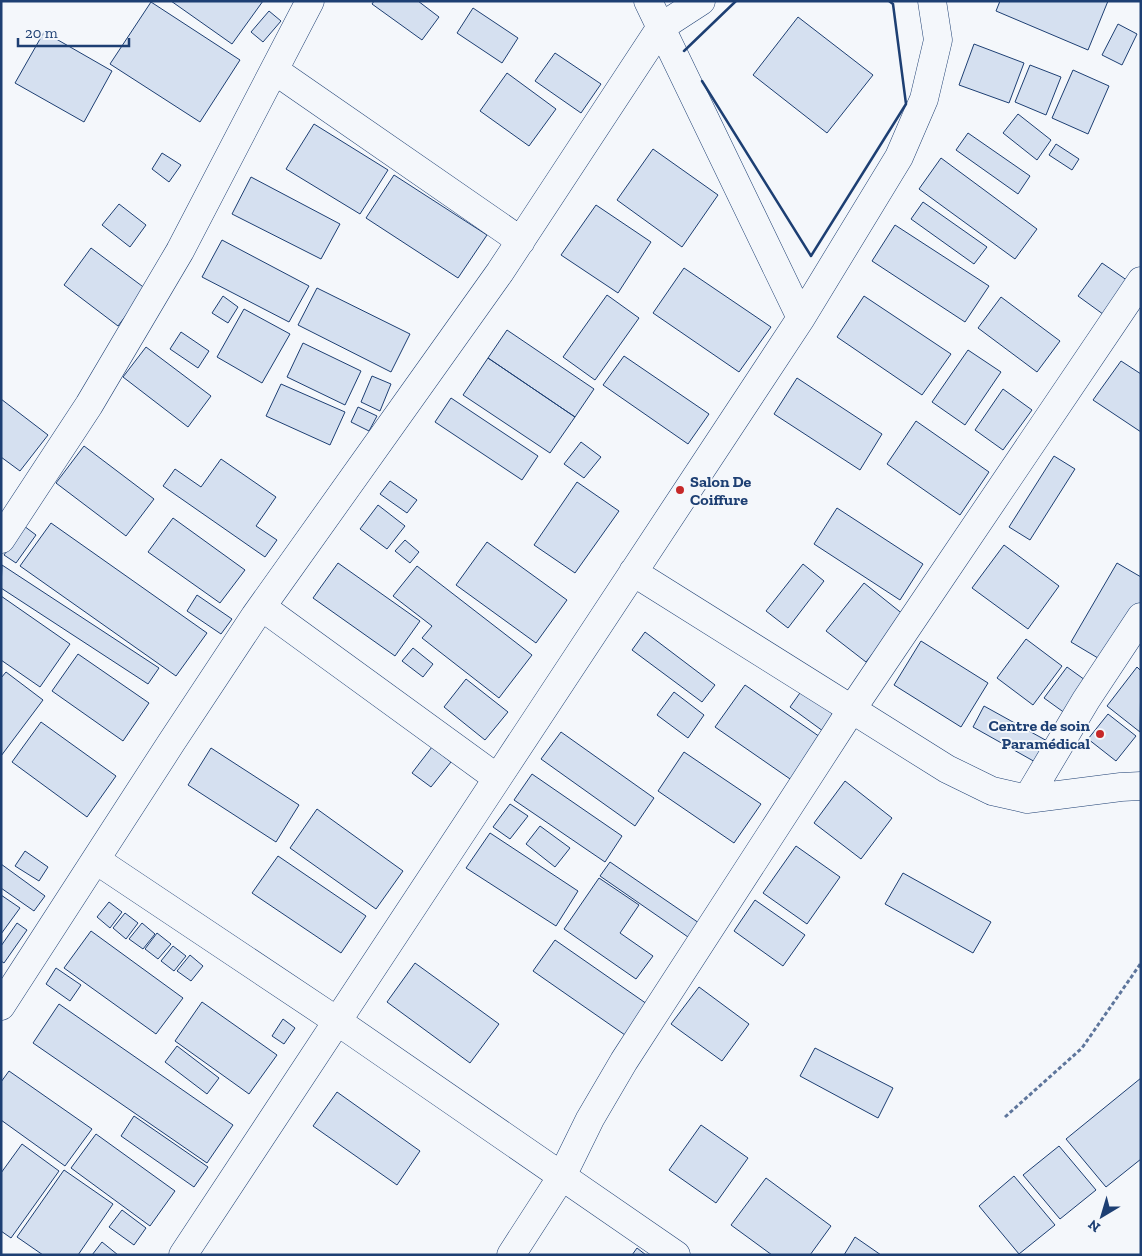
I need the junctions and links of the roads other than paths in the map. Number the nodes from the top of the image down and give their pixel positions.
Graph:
1 (310, 1) edge
2 (648, 1) edge
3 (701, 1) edge
4 (932, 1) edge
5 (661, 26) junction
6 (274, 70) junction
7 (521, 240) junction
8 (1141, 281) edge
9 (801, 318) junction
10 (1, 539) edge
11 (632, 572) junction
12 (262, 607) junction
13 (1141, 617) edge
14 (852, 708) junction
15 (497, 778) junction
16 (1141, 786) edge
17 (1027, 798) junction
18 (96, 860) junction
19 (1, 1006) edge
20 (337, 1021) junction
21 (562, 1176) junction
22 (183, 1255) edge
23 (511, 1255) edge
24 (676, 1255) edge

1 - 6 street
2 - 5 street
3 - 5 street
4 - 9 street
5 - 7 street
5 - 9 street
6 - 7 street
6 - 10 street
7 - 12 street
8 - 14 street
9 - 11 street
11 - 14 street
11 - 15 street
12 - 15 street
12 - 18 street
13 - 17 street
14 - 17 street
14 - 21 street
15 - 20 street
16 - 17 street
18 - 19 street
18 - 20 street
20 - 21 street
20 - 22 street
21 - 23 street
21 - 24 street

